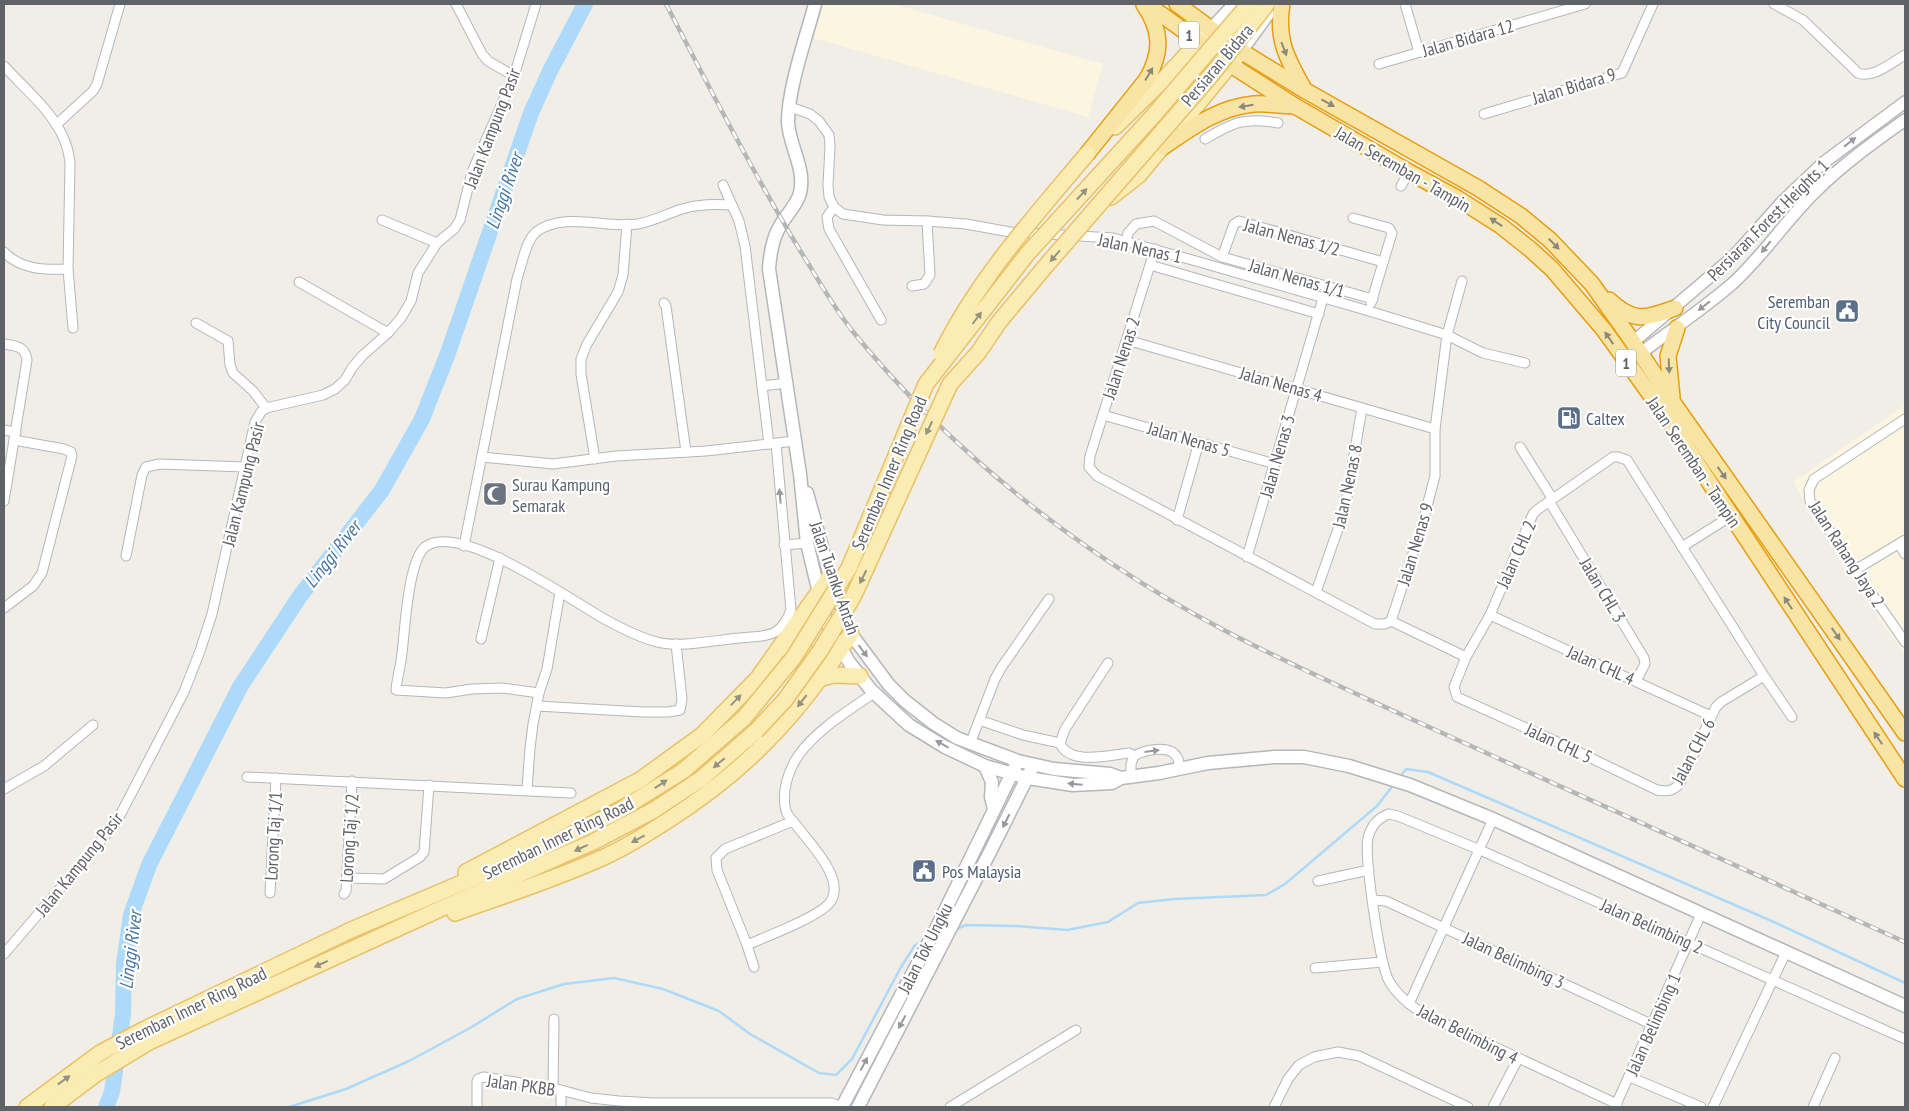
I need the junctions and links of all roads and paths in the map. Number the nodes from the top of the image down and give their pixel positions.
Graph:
1 (120, 4) edge
2 (456, 4) edge
3 (536, 4) edge
4 (815, 4) edge
5 (1145, 4) edge
6 (1177, 4) edge
7 (1249, 4) edge
8 (1267, 4) edge
9 (1276, 4) edge
10 (1282, 4) edge
11 (1405, 4) edge
12 (1585, 4) edge
13 (1653, 4) edge
14 (1774, 4) edge
15 (1233, 6) edge
16 (1263, 21) junction
17 (1211, 29) junction
18 (1199, 42) junction
19 (1241, 51) junction
20 (1419, 52) junction
21 (1905, 55) edge
22 (1379, 64) dead end
23 (1231, 65) junction
24 (4, 66) edge
25 (514, 76) junction
26 (1162, 82) junction
27 (1306, 91) junction
28 (1905, 102) edge
29 (1199, 104) junction
30 (1294, 106) junction
31 (790, 107) junction
32 (1484, 114) dead end
33 (1153, 116) joint
34 (1905, 120) edge
35 (1278, 123) dead end
36 (56, 125) junction
37 (1166, 125) joint
38 (1205, 139) dead end
39 (1163, 147) junction
40 (1087, 154) junction
41 (723, 185) dead end
42 (732, 205) junction
43 (834, 207) junction
44 (1095, 210) junction
45 (1353, 218) dead end
46 (382, 220) dead end
47 (927, 221) junction
48 (626, 224) junction
49 (1126, 241) junction
50 (437, 243) junction
51 (1208, 248) junction
52 (1155, 249) junction
53 (4, 252) edge
54 (1222, 257) junction
55 (1203, 262) junction
56 (1383, 262) junction
57 (1150, 266) junction
58 (68, 269) junction
59 (1462, 281) dead end
60 (299, 282) dead end
61 (1592, 284) junction
62 (912, 286) dead end
63 (1323, 298) junction
64 (1373, 299) junction
65 (664, 302) dead end
66 (1675, 308) junction
67 (1369, 311) junction
68 (1318, 314) junction
69 (881, 320) dead end
70 (196, 323) dead end
71 (73, 328) dead end
72 (1677, 328) junction
73 (388, 333) junction
74 (1448, 335) junction
75 (1127, 340) junction
76 (4, 344) edge
77 (1637, 347) junction
78 (1526, 363) dead end
79 (787, 383) junction
80 (926, 384) junction
81 (762, 386) junction
82 (1297, 389) junction
83 (1674, 404) junction
84 (266, 408) junction
85 (1362, 408) junction
86 (1103, 415) junction
87 (1905, 419) edge
88 (1435, 429) junction
89 (4, 430) edge
90 (15, 436) junction
91 (795, 441) junction
92 (1200, 442) junction
93 (773, 444) junction
94 (1520, 447) dead end
95 (686, 452) junction
96 (482, 457) junction
97 (595, 459) junction
98 (1275, 464) junction
99 (245, 467) junction
100 (800, 474) junction
101 (1550, 500) junction
102 (4, 501) edge
103 (1731, 516) junction
104 (1177, 520) junction
105 (1902, 542) edge
106 (807, 543) junction
107 (784, 545) junction
108 (464, 546) junction
109 (1682, 547) junction
110 (1905, 554) edge
111 (126, 556) dead end
112 (1247, 557) junction
113 (500, 558) junction
114 (1855, 570) junction
115 (830, 576) junction
116 (819, 591) junction
117 (560, 592) junction
118 (1316, 592) junction
119 (1050, 599) dead end
120 (4, 608) edge
121 (1490, 615) junction
122 (1390, 620) junction
123 (851, 634) junction
124 (482, 639) dead end
125 (1905, 642) edge
126 (676, 644) junction
127 (841, 648) junction
128 (1466, 657) junction
129 (772, 658) junction
130 (1108, 663) dead end
131 (860, 676) junction
132 (1764, 676) junction
133 (818, 679) junction
134 (1636, 681) junction
135 (1454, 687) joint
136 (540, 693) junction
137 (874, 693) junction
138 (537, 706) junction
139 (1711, 716) junction
140 (1792, 717) dead end
141 (979, 720) junction
142 (93, 725) dead end
143 (1905, 733) edge
144 (1060, 743) junction
145 (970, 744) junction
146 (1134, 756) junction
147 (1032, 765) junction
148 (985, 766) junction
149 (1015, 767) junction
150 (1180, 769) junction
151 (247, 777) dead end
152 (1126, 777) junction
153 (276, 778) junction
154 (1028, 778) junction
155 (1905, 779) edge
156 (352, 781) junction
157 (429, 785) junction
158 (4, 789) edge
159 (527, 790) junction
160 (1671, 791) joint
161 (571, 793) dead end
162 (994, 809) junction
163 (1398, 816) joint
164 (1493, 819) junction
165 (793, 822) junction
166 (1480, 850) junction
167 (1369, 870) junction
168 (347, 878) junction
169 (1318, 881) dead end
170 (270, 894) dead end
171 (344, 894) dead end
172 (1373, 900) junction
173 (1701, 914) junction
174 (1444, 928) junction
175 (943, 929) junction
176 (351, 930) junction
177 (1689, 942) junction
178 (747, 945) junction
179 (934, 945) junction
180 (351, 950) junction
181 (1786, 952) junction
182 (4, 954) edge
183 (1382, 962) junction
184 (754, 967) dead end
185 (1315, 968) dead end
186 (1773, 981) junction
187 (1409, 1004) junction
188 (1905, 1006) edge
189 (554, 1019) dead end
190 (1653, 1025) junction
191 (1076, 1030) dead end
192 (146, 1036) junction
193 (1905, 1039) edge
194 (1835, 1058) dead end
195 (1518, 1059) junction
196 (1630, 1077) junction
197 (557, 1089) junction
198 (655, 1105) edge
199 (815, 1105) edge
200 (837, 1105) edge
201 (1616, 1106) edge
202 (27, 1107) edge
203 (52, 1107) edge
204 (477, 1107) edge
205 (561, 1107) edge
206 (858, 1107) edge
207 (950, 1107) edge
208 (1274, 1107) edge
209 (1468, 1107) edge
210 (1493, 1107) edge
211 (1701, 1107) edge
212 (1713, 1107) edge
213 (1813, 1107) edge

1 - 36 street
2 - 25 street
3 - 25 street, Jalan Kampung Pasir
4 - 31 main road, Jalan Tuanku Antah
5 - 18 highway, 1
40 -> 5 highway
6 - 17 highway, 1
7 - 33 main road, Persiaran Bidara, bridge
8 - 37 main road, Persiaran Bidara, bridge
9 - 16 main road, Persiaran Bidara
10 -> 27 highway
11 - 20 street
12 - 20 street, Jalan Bidara 12
13 - 32 street, Jalan Bidara 9
14 - 21 street
15 - 16 main road
15 - 17 main road, Persiaran Bidara
16 - 19 main road, Persiaran Bidara
17 - 18 main road
17 - 19 highway, 1
18 - 23 highway, 1
18 - 26 main road
19 - 23 main road
19 - 27 highway, Jalan Seremban - Tampin / 1
20 - 22 street, Jalan Bidara 12
23 - 29 main road
23 - 30 highway, Jalan Seremban - Tampin / 1
24 - 36 street
25 - 50 street, Jalan Kampung Pasir
26 - 29 main road
26 - 40 main road
27 -> 61 highway, Jalan Seremban - Tampin / 1
66 -> 28 street, Persiaran Forest Heights 1
29 - 39 main road
30 -> 39 highway
103 -> 30 highway, Jalan Seremban - Tampin / 1
31 - 43 street
31 - 79 main road, Jalan Tuanku Antah
80 -> 33 main road, Seremban Inner Ring Road, bridge
34 -> 72 street, Persiaran Forest Heights 1
35 - 38 street
36 - 58 street
37 - 44 main road, Seremban Inner Ring Road, bridge
39 - 44 main road, bridge
40 - 80 main road, bridge
41 - 42 street
42 - 48 street
42 - 81 street
43 - 47 street, Jalan Nenas 1
43 - 69 street
44 -> 180 main road, Seremban Inner Ring Road, bridge
45 - 56 street
46 - 50 street
47 - 49 street, Jalan Nenas 1
47 - 62 street
48 - 96 street
48 - 97 street
49 - 51 street, Jalan Nenas 1/1
49 - 52 street, Jalan Nenas 1
50 - 73 street, Jalan Kampung Pasir
51 - 54 street, Jalan Nenas 1/1
51 - 55 street
52 - 55 street, Jalan Nenas 1
52 - 57 street, Jalan Nenas 2
53 - 58 street
54 - 56 street, Jalan Nenas 1/2
54 - 64 street, Jalan Nenas 1/1
55 - 63 street, Jalan Nenas 1
56 - 64 street
57 - 68 street
57 - 75 street, Jalan Nenas 2
58 - 71 street
59 - 74 street, Jalan Nenas 9
60 - 73 street
61 - 66 highway
61 - 77 highway, Jalan Seremban - Tampin / 1
63 - 67 street, Jalan Nenas 1
63 - 68 street, Jalan Nenas 3
64 - 67 street
65 - 95 street
66 - 77 street, Persiaran Forest Heights 1
67 - 74 street, Jalan Nenas 1
68 - 82 street, Jalan Nenas 3
70 - 84 street
72 - 77 street, Persiaran Forest Heights 1
72 -> 83 highway
73 - 84 street, Jalan Kampung Pasir
74 - 78 street, Jalan Nenas 1
74 - 88 street, Jalan Nenas 9
75 - 82 street, Jalan Nenas 4
75 - 86 street, Jalan Nenas 2
76 - 90 street
77 - 83 highway, Jalan Seremban - Tampin / 1
79 - 81 street
79 - 91 main road, Jalan Tuanku Antah
176 -> 80 main road, Seremban Inner Ring Road, bridge
81 - 93 street
82 - 85 street, Jalan Nenas 4
82 - 98 street, Jalan Nenas 3
83 -> 143 highway, Jalan Seremban - Tampin / 1
84 - 99 street, Jalan Kampung Pasir
85 - 88 street, Jalan Nenas 4
85 - 118 street, Jalan Nenas 8
86 - 92 street, Jalan Nenas 5
86 - 104 street, Jalan Nenas 2
87 - 114 street, Jalan Rahang Jaya 2
88 - 122 street, Jalan Nenas 9
89 - 90 street
90 - 102 street
90 - 120 street
91 - 93 street
91 - 100 main road, Jalan Tuanku Antah
92 - 98 street, Jalan Nenas 5
92 - 104 street
93 - 95 street
107 -> 93 street
94 - 101 street
95 - 97 street
96 - 97 street
96 - 108 street
98 - 112 street, Jalan Nenas 3
99 - 111 street
99 - 182 street, Jalan Kampung Pasir
100 - 106 main road, Jalan Tuanku Antah
100 - 115 main road, Jalan Tuanku Antah
101 - 109 street, Jalan CHL 2
101 - 121 street, Jalan CHL 2
101 - 134 street, Jalan CHL 3
103 - 109 street
155 -> 103 highway, Jalan Seremban - Tampin / 1
104 - 112 street
105 - 110 street
105 - 114 street
106 - 107 street
106 - 116 main road, Jalan Tuanku Antah
107 - 126 street
108 - 113 street
108 - 136 street
109 - 132 street
112 - 118 street
113 - 117 street
113 - 124 street
114 - 125 street, Jalan Rahang Jaya 2
115 - 116 main road
115 - 123 main road, Jalan Tuanku Antah
116 - 127 main road, Jalan Tuanku Antah
116 - 129 main road
117 - 126 street
117 - 136 street
118 - 122 street
119 - 141 street
121 - 128 street, Jalan CHL 2
121 - 134 street, Jalan CHL 4
122 - 128 street
123 - 127 main road
123 -> 145 main road, Jalan Tuanku Antah
126 - 138 street
127 - 131 main road, Jalan Tuanku Antah
127 - 133 main road
128 - 135 street, Jalan CHL 2
129 - 133 main road
176 -> 129 main road
130 - 144 street
131 - 133 main road
131 - 137 main road, Jalan Tuanku Antah
132 - 139 street, Jalan CHL 6
132 - 140 street
133 -> 180 main road
134 - 139 street, Jalan CHL 4
135 - 160 street, Jalan CHL 5
136 - 138 street
148 -> 137 main road, Jalan Tuanku Antah
137 - 165 street
138 - 159 street
139 - 160 street, Jalan CHL 6
141 - 144 street
141 - 145 street
142 - 158 street
144 - 146 street
145 - 149 main road, Jalan Tuanku Antah
146 -> 150 street
146 - 152 street
147 - 149 main road, Jalan Tuanku Antah
147 - 152 main road, Jalan Tuanku Antah
147 - 154 main road
148 - 149 main road, Jalan Tuanku Antah
148 - 162 main road
149 - 154 main road, Jalan Tuanku Antah
149 - 162 main road, Jalan Tok Ungku
150 - 152 main road
150 - 164 main road
151 - 153 street
152 -> 154 main road, Jalan Tuanku Antah
153 - 156 street
153 - 170 street, Lorong Taj 1/1
154 -> 175 main road
156 - 157 street
156 - 168 street, Lorong Taj 1/2
157 - 159 street
157 - 168 street
159 - 161 street
162 - 175 main road, Jalan Tok Ungku
163 - 166 street, Jalan Belimbing 2
163 - 167 street, Jalan Belimbing 4
164 - 166 street
164 - 173 main road
165 - 178 street
165 - 178 street
166 - 174 street
166 - 177 street, Jalan Belimbing 2
167 - 169 street
167 - 172 street, Jalan Belimbing 4
168 - 171 street, Lorong Taj 1/2
172 - 174 street, Jalan Belimbing 3
172 - 183 street, Jalan Belimbing 4
173 - 177 street, Jalan Belimbing 1
173 - 181 main road
174 - 187 street
174 - 190 street, Jalan Belimbing 3
175 - 179 main road
176 - 192 main road, Seremban Inner Ring Road
177 - 186 street, Jalan Belimbing 2
177 - 190 street, Jalan Belimbing 1
178 - 184 street
200 -> 179 main road, Jalan Tok Ungku
179 -> 206 main road, Jalan Tok Ungku
180 -> 192 main road, Seremban Inner Ring Road
181 - 186 street
181 - 188 main road
183 - 185 street
183 - 187 street, Jalan Belimbing 4
186 - 193 street, Jalan Belimbing 2
186 - 212 street
187 - 195 street, Jalan Belimbing 4
189 - 197 street
190 - 196 street, Jalan Belimbing 1
191 - 207 street
202 -> 192 main road, Seremban Inner Ring Road
192 - 203 main road, Seremban Inner Ring Road
194 - 213 street
195 - 201 street, Jalan Belimbing 4
195 - 210 street
196 - 201 street, Jalan Belimbing 1
196 - 211 street
197 - 198 street, Jalan PKBB
197 - 204 street, Jalan PKBB
197 - 205 street
198 - 199 street, Jalan PKBB
199 - 200 street, Jalan PKBB
208 - 209 street

